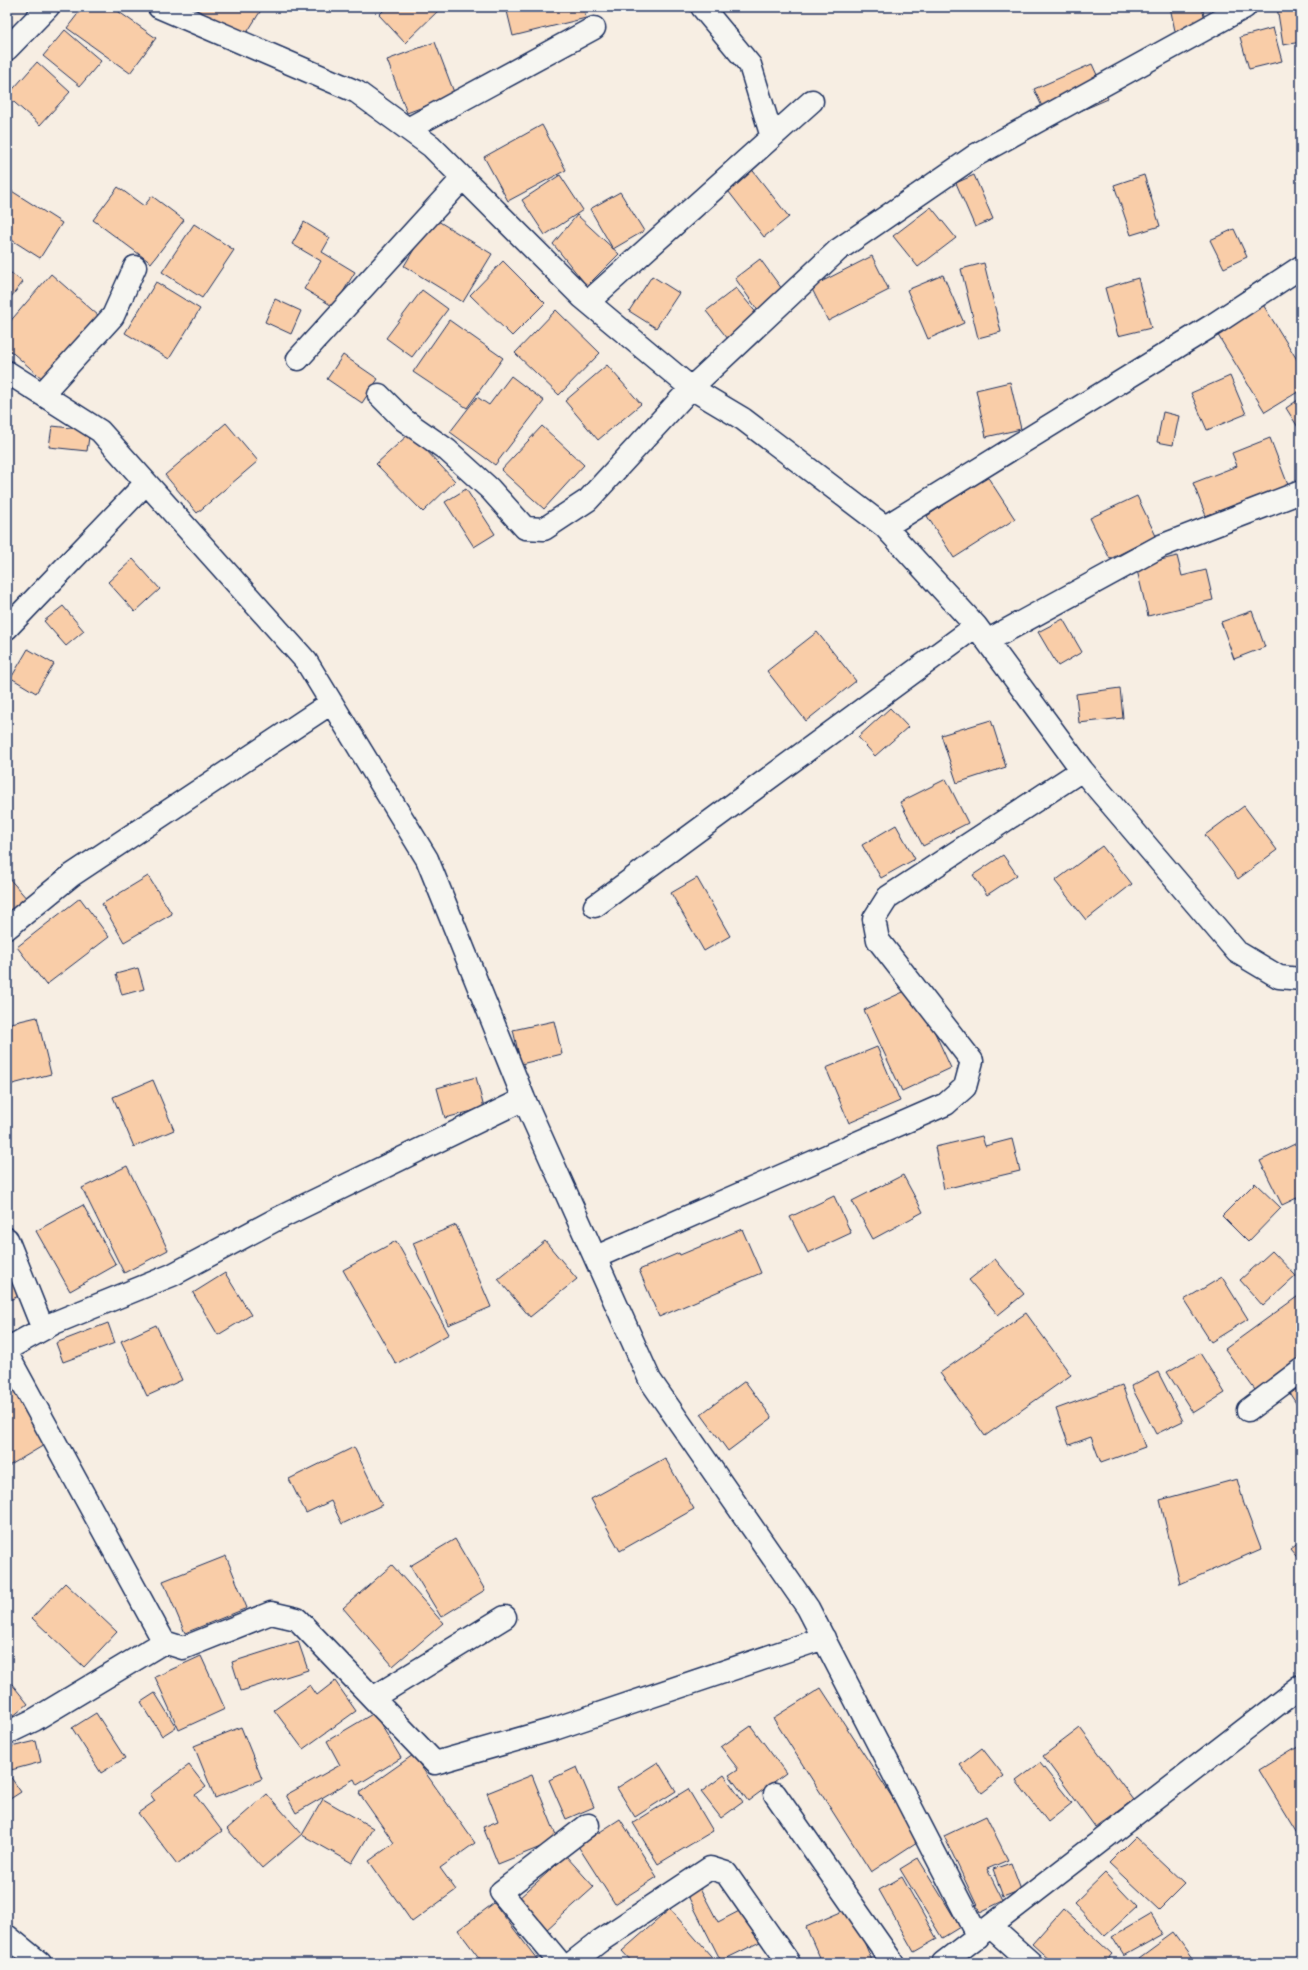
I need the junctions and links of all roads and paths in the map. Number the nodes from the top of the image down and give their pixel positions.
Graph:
1 (48, 7) edge
2 (159, 7) edge
3 (702, 7) edge
4 (1245, 7) edge
5 (594, 28) dead end
6 (7, 49) edge
7 (812, 101) dead end
8 (408, 129) junction
9 (772, 137) junction
10 (464, 178) junction
11 (135, 267) dead end
12 (1301, 267) edge
13 (588, 302) junction
14 (298, 359) dead end
15 (7, 372) edge
16 (691, 388) junction
17 (42, 394) junction
18 (379, 395) dead end
19 (146, 483) junction
20 (1301, 492) edge
21 (885, 526) junction
22 (7, 628) edge
23 (982, 634) junction
24 (331, 703) junction
25 (1082, 770) junction
26 (595, 906) dead end
27 (7, 928) edge
28 (1301, 979) edge
29 (524, 1099) junction
30 (7, 1239) edge
31 (596, 1257) junction
32 (43, 1329) junction
33 (7, 1349) edge
34 (7, 1354) edge
35 (1301, 1370) edge
36 (1248, 1410) dead end
37 (504, 1617) dead end
38 (824, 1638) junction
39 (164, 1642) junction
40 (1301, 1686) edge
41 (373, 1698) junction
42 (7, 1733) edge
43 (775, 1794) dead end
44 (588, 1826) dead end
45 (985, 1932) junction
46 (7, 1936) edge
47 (40, 1963) edge
48 (560, 1963) edge
49 (572, 1963) edge
50 (789, 1963) edge
51 (893, 1963) edge
52 (943, 1963) edge
53 (1031, 1963) edge

1 - 6 street
2 - 8 street
3 - 9 street
4 - 16 street
5 - 8 street
7 - 9 street
8 - 10 street
9 - 13 street
10 - 13 street
10 - 14 street
11 - 17 street
12 - 21 street
13 - 16 street
15 - 17 street
16 - 18 street
16 - 21 street
17 - 19 street
19 - 22 street
19 - 24 street
20 - 23 street
21 - 23 street
23 - 25 street
23 - 26 street
24 - 27 street
24 - 29 street
25 - 28 street
25 - 31 street
29 - 31 street
29 - 32 street
30 - 32 street
31 - 38 street
32 - 33 street
34 - 39 street
35 - 36 street
37 - 41 street
38 - 41 street
38 - 45 street
39 - 41 street
39 - 42 street
40 - 45 street
43 - 51 street
44 - 48 street
45 - 52 street
45 - 53 street
46 - 47 street
49 - 50 street

